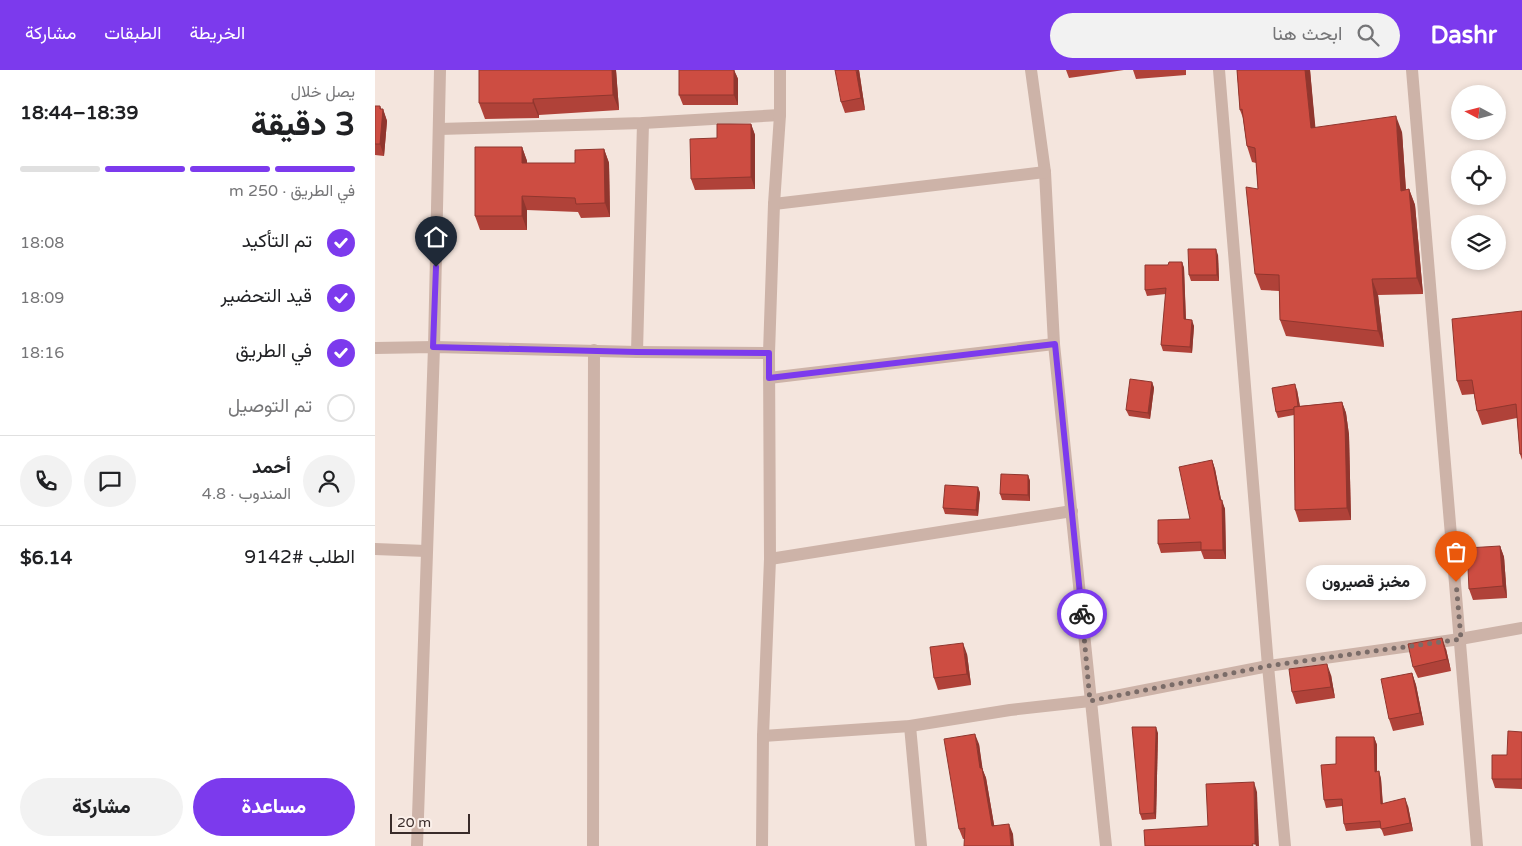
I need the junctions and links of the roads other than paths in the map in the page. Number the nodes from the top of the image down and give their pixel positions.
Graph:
1 (440, 70) edge
2 (780, 70) edge
3 (1031, 70) edge
4 (1219, 70) edge
5 (1413, 70) edge
6 (780, 115) junction
7 (643, 123) junction
8 (439, 129) junction
9 (1045, 172) junction
10 (774, 204) junction
11 (1055, 344) junction
12 (433, 347) junction
13 (375, 348) edge
14 (594, 350) junction
15 (637, 352) junction
16 (769, 353) junction
17 (769, 378) junction
18 (1072, 511) junction
19 (375, 549) edge
20 (426, 551) junction
21 (770, 559) junction
22 (1522, 628) edge
23 (1461, 639) junction
24 (1268, 666) junction
25 (1090, 701) junction
26 (910, 726) junction
27 (763, 736) junction
28 (417, 846) edge
29 (593, 846) edge
30 (762, 846) edge
31 (921, 846) edge
32 (1105, 846) edge
33 (1285, 846) edge
34 (1477, 846) edge

1 - 8 street
2 - 6 street
3 - 9 street
4 - 24 street
5 - 23 street
6 - 7 street
6 - 10 street
7 - 8 street
7 - 15 street
8 - 12 street
9 - 10 street
9 - 11 street
10 - 16 street
11 - 17 street
11 - 18 street
12 - 13 street
12 - 14 street
12 - 20 street
14 - 15 street
14 - 29 street
15 - 16 street
16 - 17 street
17 - 21 street
18 - 21 street
18 - 25 street
19 - 20 street
20 - 28 street
21 - 27 street
22 - 23 street
23 - 24 street
23 - 34 street
24 - 25 street
24 - 33 street
25 - 26 street
25 - 32 street
26 - 27 street
26 - 31 street
27 - 30 street

